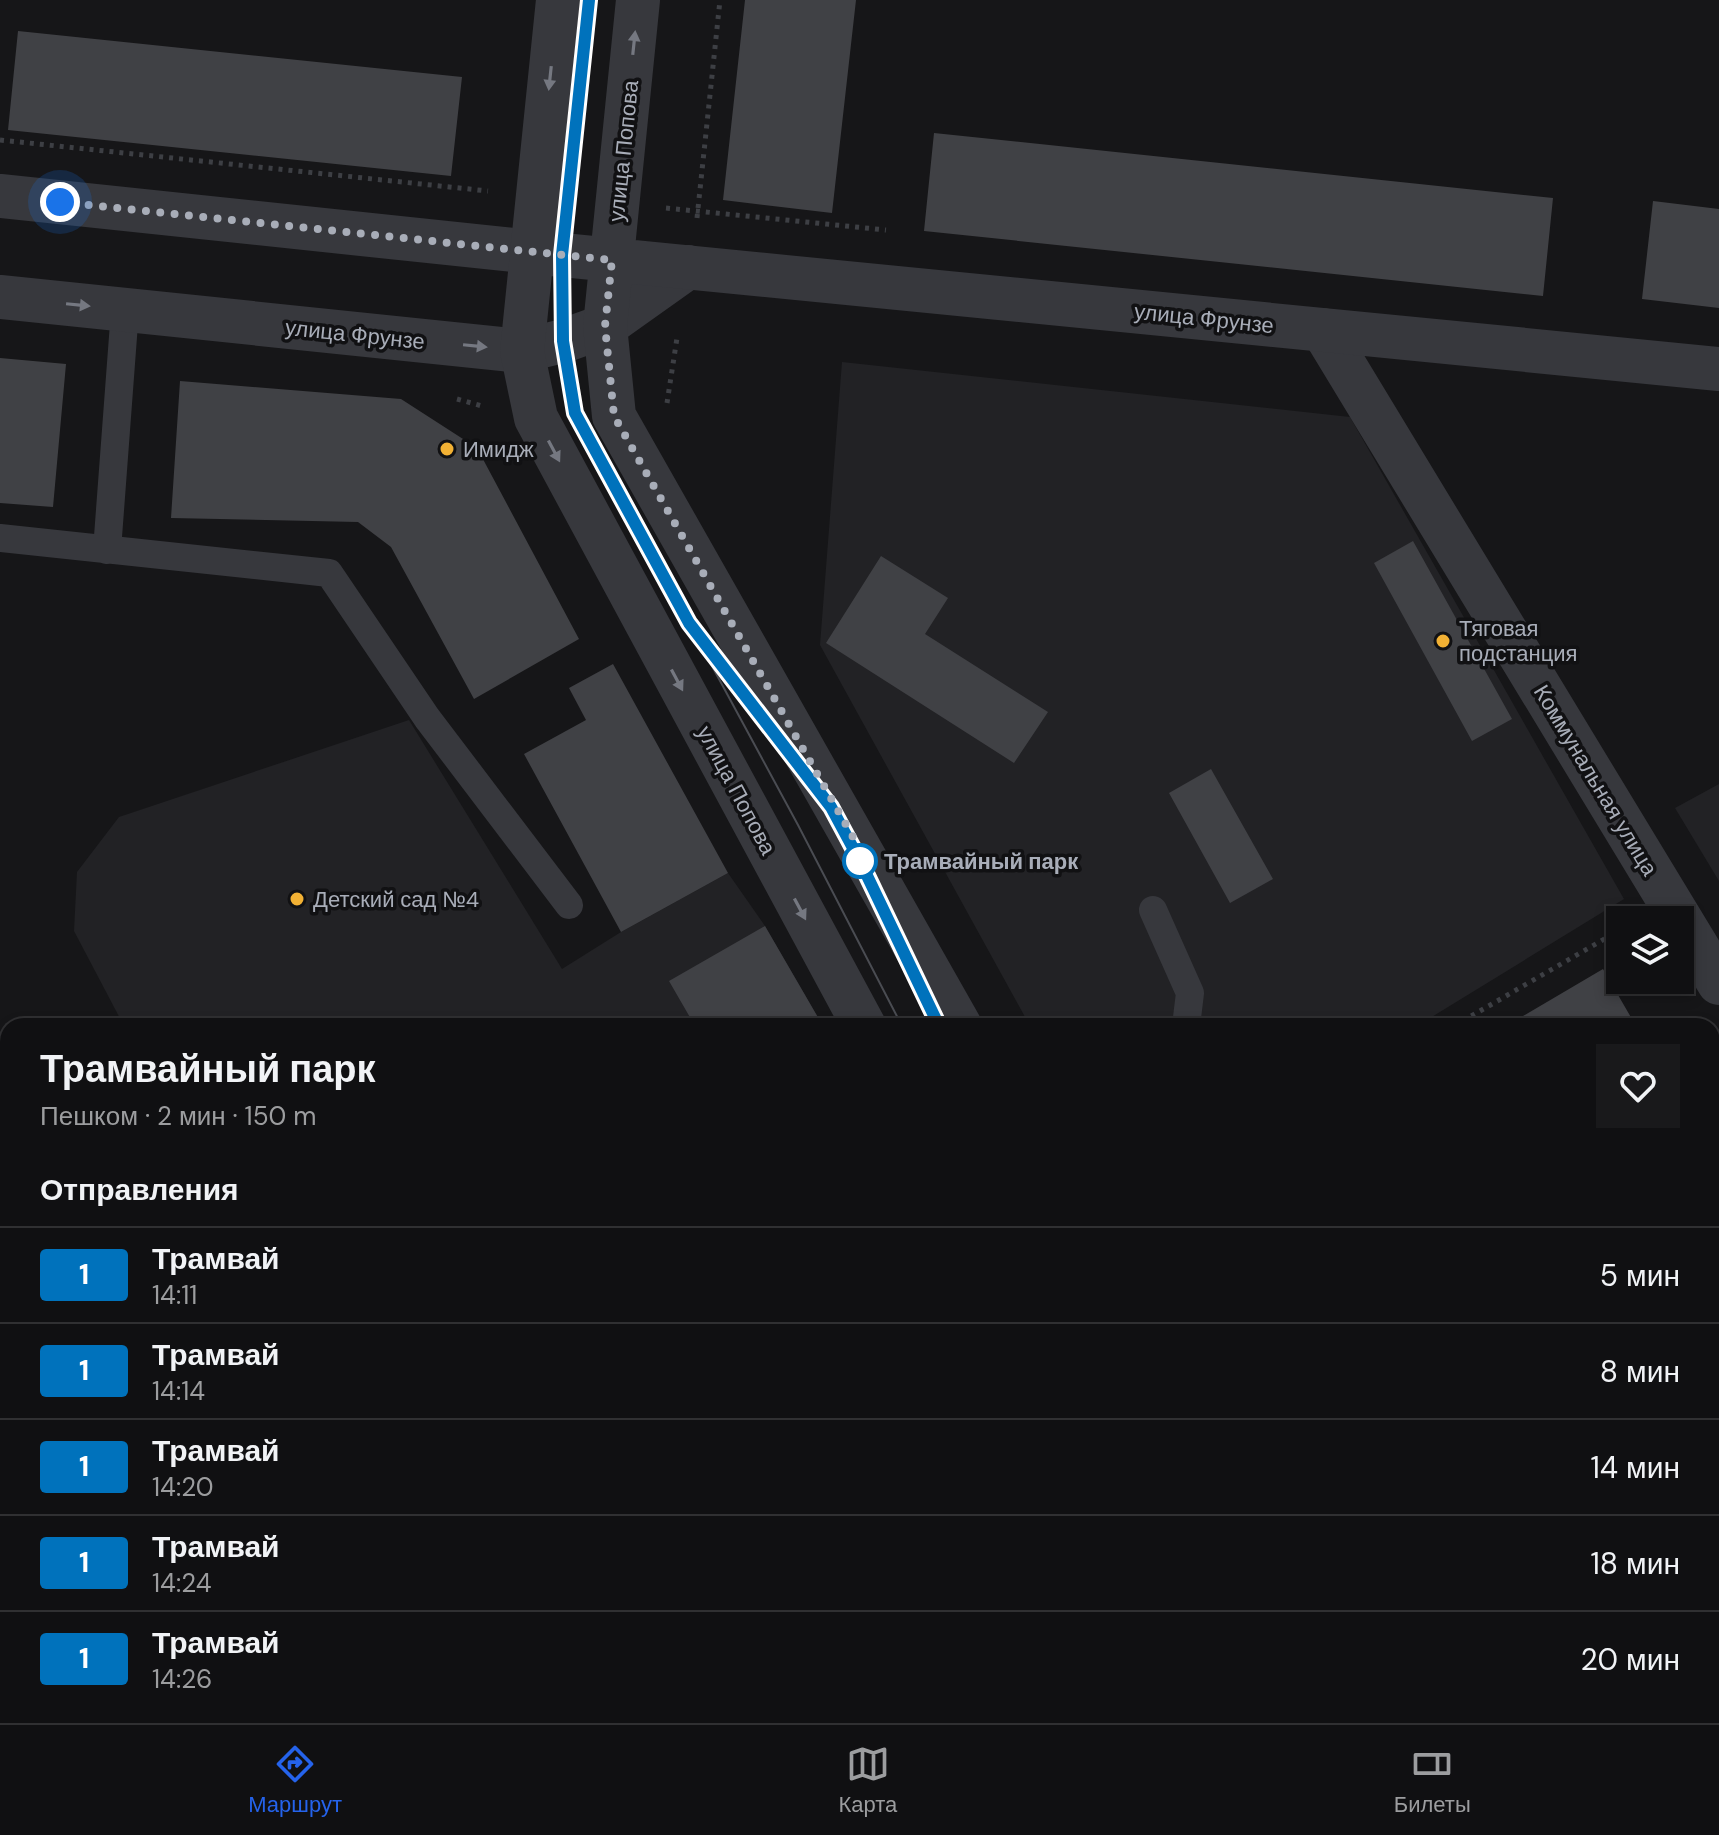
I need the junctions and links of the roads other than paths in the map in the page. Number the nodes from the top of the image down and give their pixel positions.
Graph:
1 (558, 0) edge
2 (638, 0) edge
3 (0, 196) edge
4 (532, 252) junction
5 (612, 260) junction
6 (688, 267) junction
7 (0, 297) edge
8 (125, 310) junction
9 (605, 326) junction
10 (1323, 330) junction
11 (522, 351) junction
12 (1719, 369) edge
13 (0, 538) edge
14 (107, 550) junction
15 (569, 905) dead end
16 (1153, 910) dead end
17 (1719, 983) edge
18 (860, 1018) edge
19 (955, 1018) edge
20 (1187, 1018) edge

1 -> 4 street, улица Попова
5 -> 2 street, улица Попова
3 - 4 street, улица Фрунзе
4 - 5 street, улица Фрунзе
4 - 11 street, улица Попова
5 - 6 street, улица Фрунзе
5 - 9 street, улица Попова
6 - 9 street, улица Фрунзе
6 - 10 street, улица Фрунзе
7 -> 8 street, улица Фрунзе
8 -> 11 street, улица Фрунзе
8 - 14 lane
9 - 11 street, улица Фрунзе
9 - 19 street, улица Попова
10 - 12 street, улица Фрунзе
10 - 17 street, Коммунальная улица
11 -> 18 street, улица Попова
13 - 14 lane
14 - 15 lane
16 - 20 lane

